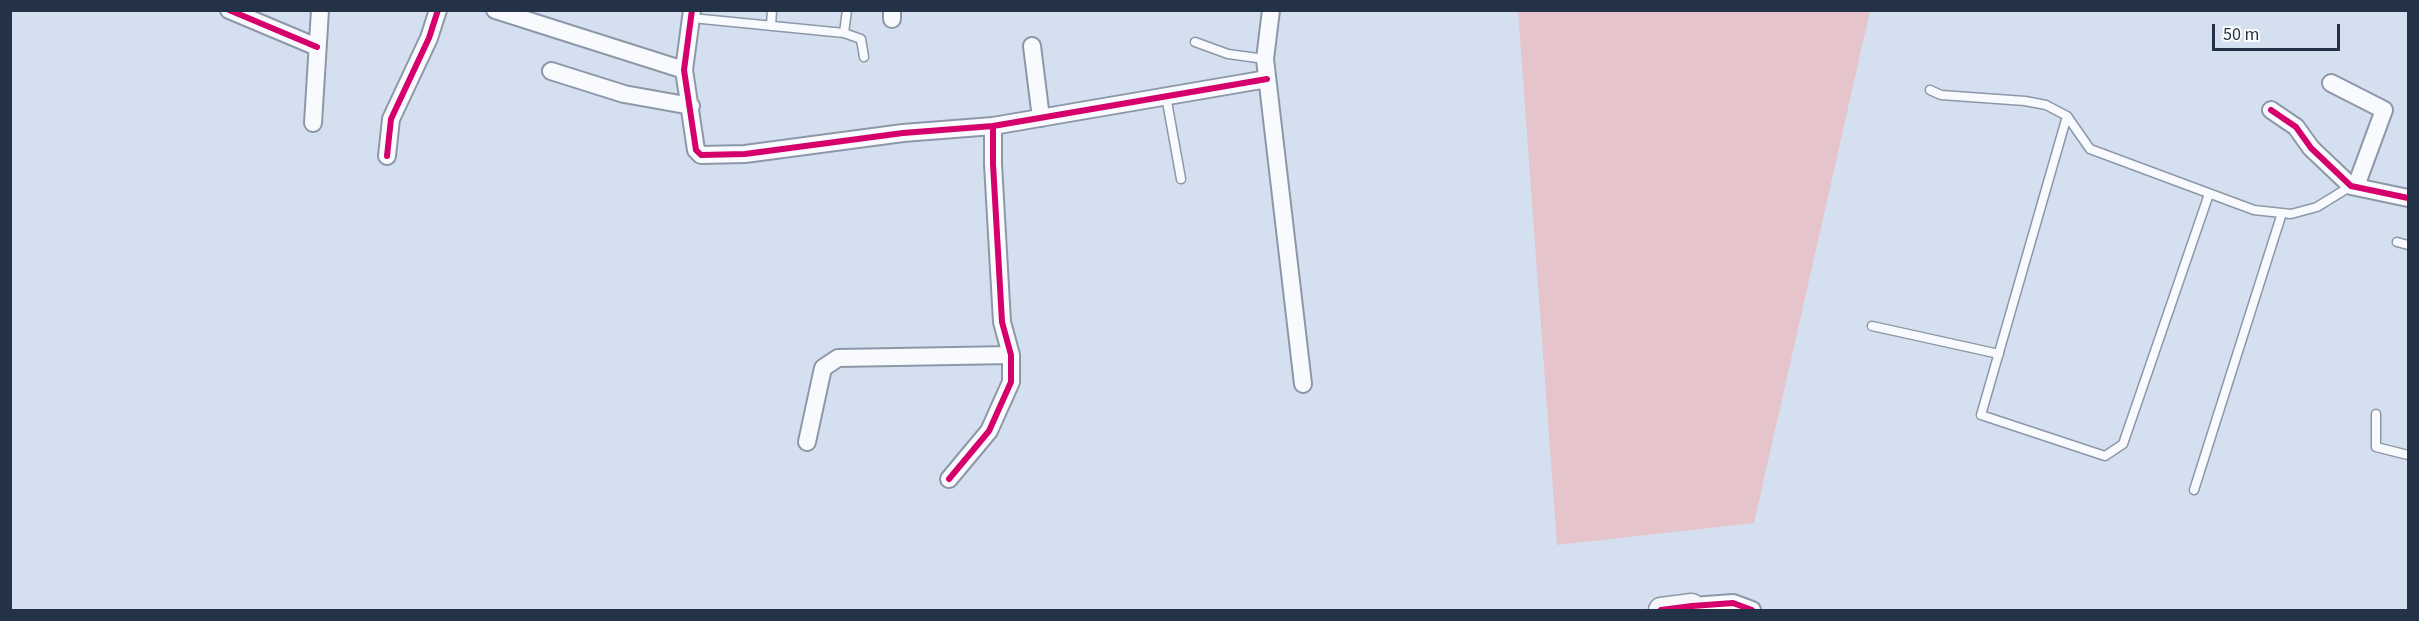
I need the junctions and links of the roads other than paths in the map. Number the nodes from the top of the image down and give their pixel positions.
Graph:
1 (229, 10) edge
2 (320, 10) edge
3 (438, 10) edge
4 (495, 10) edge
5 (772, 10) edge
6 (847, 10) edge
7 (1270, 10) edge
8 (692, 14) edge
9 (771, 26) junction
10 (844, 33) junction
11 (1195, 42) dead end
12 (1032, 46) dead end
13 (317, 47) junction
14 (864, 57) dead end
15 (1265, 59) junction
16 (684, 70) junction
17 (552, 71) dead end
18 (1267, 79) junction
19 (2331, 83) dead end
20 (1930, 90) dead end
21 (1166, 96) junction
22 (691, 106) junction
23 (2271, 110) dead end
24 (2067, 116) junction
25 (1041, 118) junction
26 (314, 123) dead end
27 (993, 126) junction
28 (387, 156) dead end
29 (1181, 179) dead end
30 (2353, 186) junction
31 (2210, 194) junction
32 (2409, 198) edge
33 (2282, 213) junction
34 (2397, 242) dead end
35 (2409, 245) edge
36 (1872, 326) dead end
37 (1999, 354) junction
38 (1011, 355) junction
39 (1303, 384) dead end
40 (2376, 414) dead end
41 (807, 442) dead end
42 (2409, 455) edge
43 (949, 479) dead end
44 (2194, 490) dead end
45 (1692, 606) joint
46 (1661, 610) edge
47 (1752, 610) edge

1 - 13 street
2 - 13 street
3 - 28 street
4 - 16 street
5 - 9 lane
6 - 10 lane
7 - 15 street
8 - 9 lane
8 - 16 street
9 - 10 lane
10 - 14 lane
11 - 15 lane
12 - 25 street
13 - 26 street
15 - 18 street
16 - 22 street
17 - 22 street
18 - 21 street
18 - 39 street
19 - 30 street
20 - 24 lane
21 - 25 street
21 - 29 lane
22 - 27 street
23 - 30 street
24 - 31 lane
24 - 37 lane
25 - 27 street
27 - 38 street
30 - 32 street
30 - 33 lane
31 - 33 lane
31 - 37 lane
33 - 44 lane
34 - 35 lane
36 - 37 lane
38 - 41 street
38 - 43 street
40 - 42 lane
45 - 46 street
45 - 47 street

